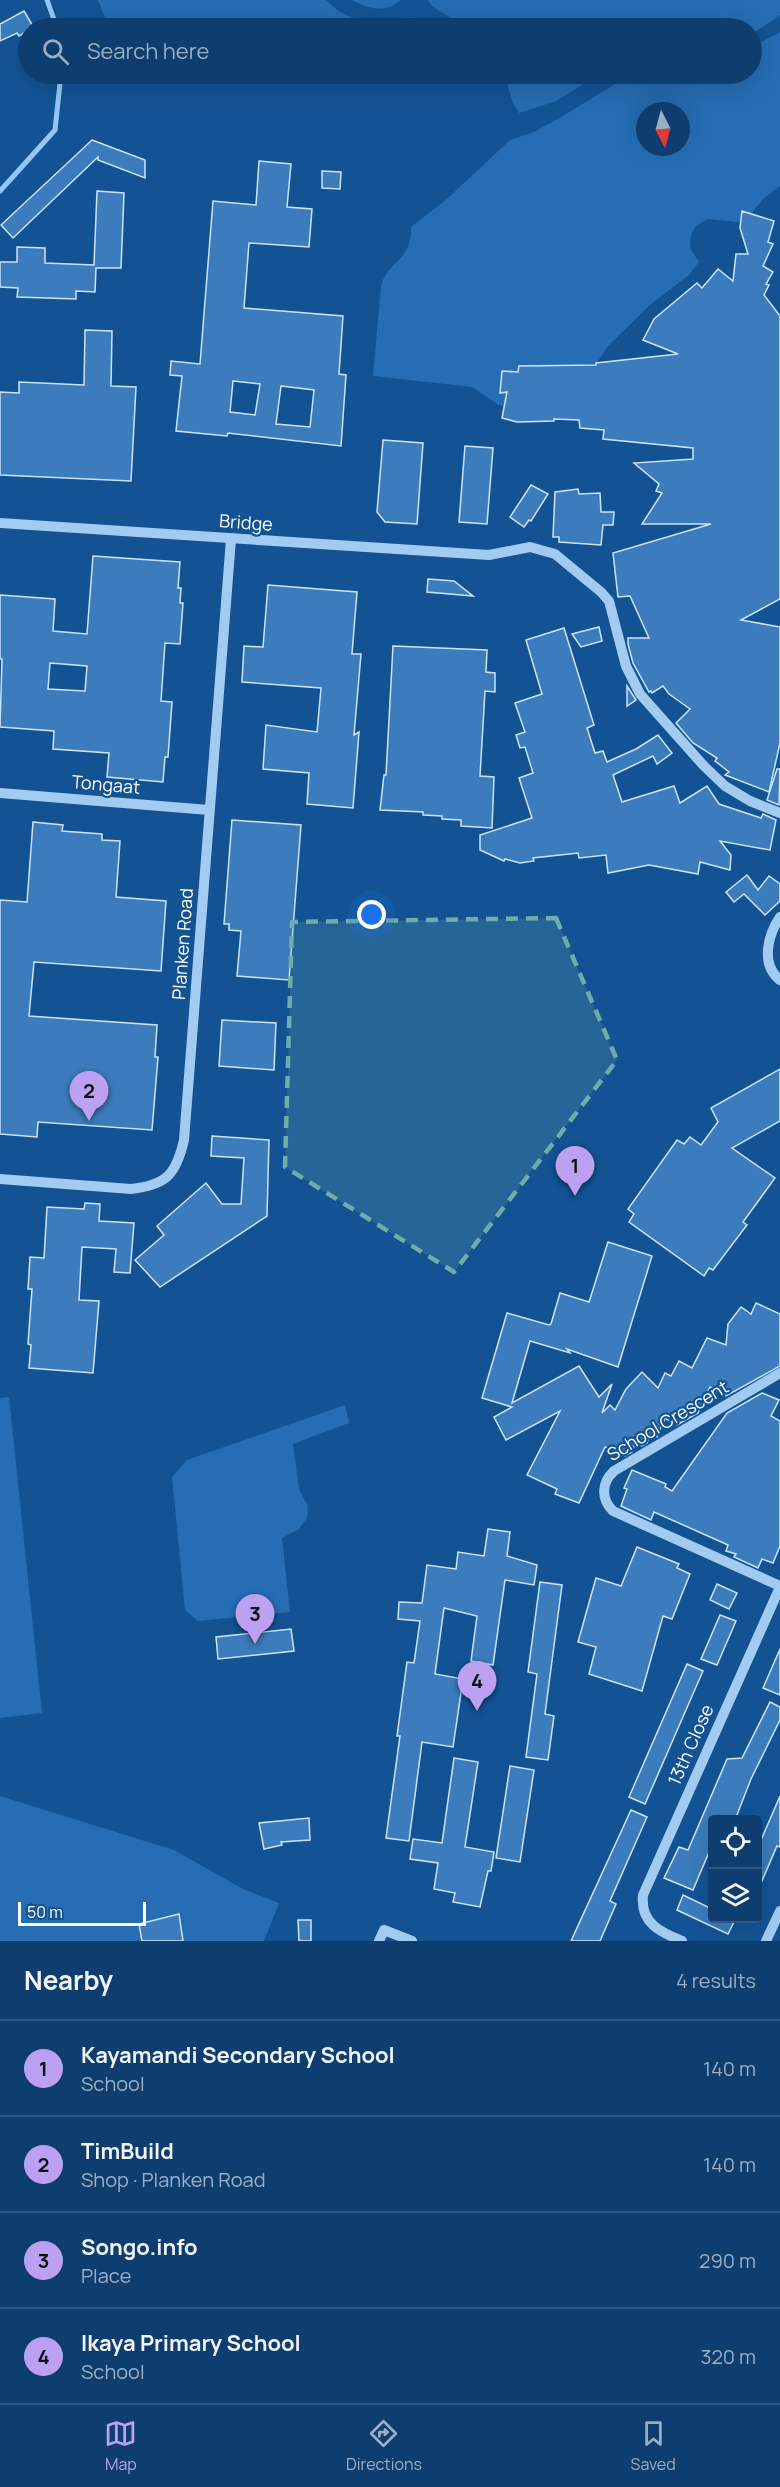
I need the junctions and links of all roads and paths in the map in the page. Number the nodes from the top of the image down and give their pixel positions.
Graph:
1 (0, 523) edge
2 (231, 538) junction
3 (0, 794) edge
4 (209, 810) junction
5 (780, 813) edge
6 (780, 917) edge
7 (780, 980) edge
8 (0, 1179) edge
9 (780, 1373) edge
10 (780, 1586) edge
11 (780, 1911) edge
12 (379, 1941) edge
13 (412, 1941) edge
14 (682, 1941) edge
15 (766, 1941) edge

1 - 2 street, Bridge
2 - 4 street, Planken Road
2 - 5 street, Bridge
3 - 4 street, Tongaat
4 - 8 street, Planken Road
6 - 7 street
9 - 10 street, School Crescent
10 - 14 street, 13th Close
11 - 15 street
12 - 13 street

